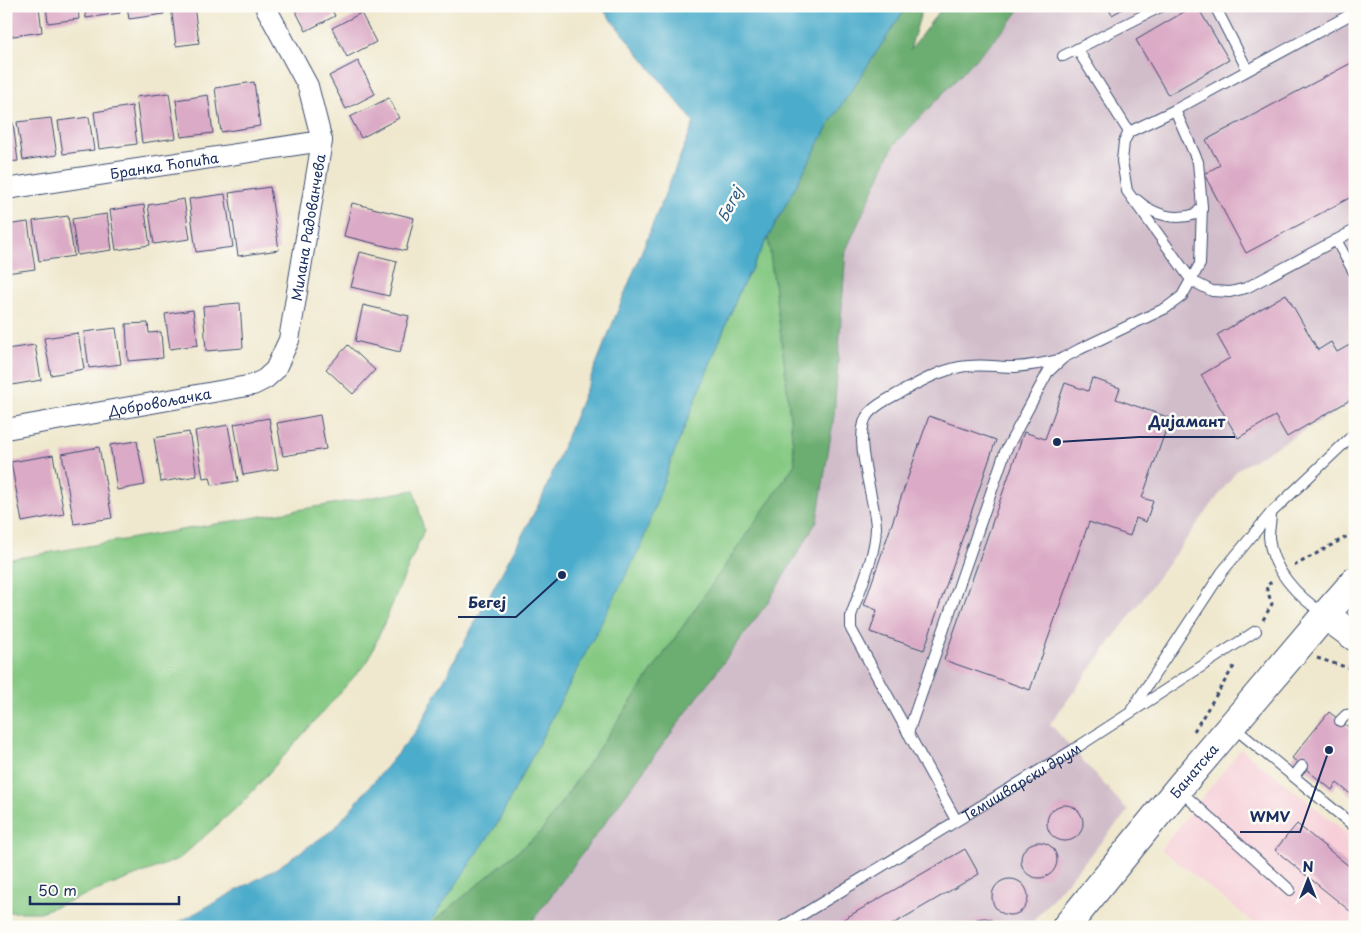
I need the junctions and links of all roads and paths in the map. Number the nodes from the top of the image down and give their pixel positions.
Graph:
1 (266, 6) edge
2 (1162, 6) edge
3 (1215, 6) edge
4 (1355, 12) edge
5 (1077, 49) junction
6 (1064, 56) dead end
7 (1247, 70) junction
8 (1175, 110) junction
9 (1129, 132) junction
10 (322, 141) junction
11 (6, 189) edge
12 (1126, 191) junction
13 (1202, 207) junction
14 (1355, 230) edge
15 (1336, 240) junction
16 (1355, 274) edge
17 (1192, 281) junction
18 (289, 340) joint
19 (1064, 358) junction
20 (6, 429) edge
21 (1355, 433) edge
22 (1271, 513) junction
23 (1355, 532) edge
24 (1351, 536) junction
25 (1355, 542) edge
26 (1282, 572) junction
27 (1355, 582) edge
28 (1325, 615) junction
29 (1256, 630) junction
30 (1355, 637) edge
31 (1129, 714) junction
32 (1355, 714) edge
33 (1340, 721) dead end
34 (1231, 725) junction
35 (908, 733) junction
36 (1190, 736) dead end
37 (1302, 766) dead end
38 (1294, 776) junction
39 (1178, 789) junction
40 (956, 820) junction
41 (1355, 826) edge
42 (1290, 890) dead end
43 (782, 927) edge
44 (1066, 927) edge

1 - 10 street, Милана Радованчева
2 - 5 lane
3 - 7 lane
4 - 7 lane
5 - 6 lane
5 - 9 lane
7 - 8 lane
8 - 9 lane
8 - 13 lane
9 - 12 lane
10 - 11 street, Бранка Ћопића
10 - 18 street, Милана Радованчева
12 - 13 lane
12 - 17 lane
13 - 17 lane
14 - 15 lane
15 - 16 lane
15 - 17 lane
17 - 19 lane
18 - 20 street, Добровољачка
19 - 35 lane
19 - 35 lane
21 - 22 lane
22 - 26 lane
22 - 31 lane
23 - 24 path
24 - 25 path
24 - 26 path
26 - 28 lane
26 - 29 path
27 - 28 main road
28 - 30 main road
28 - 34 main road, Банатска
29 - 31 lane, Темишварски друм
29 - 36 path
31 - 40 lane, Темишварски друм
32 - 33 lane
34 - 38 lane
34 - 39 main road, Банатска
35 - 40 lane
37 - 38 lane
38 - 41 lane
39 - 42 lane
39 - 44 main road, Банатска
40 - 43 lane, Темишварски друм

